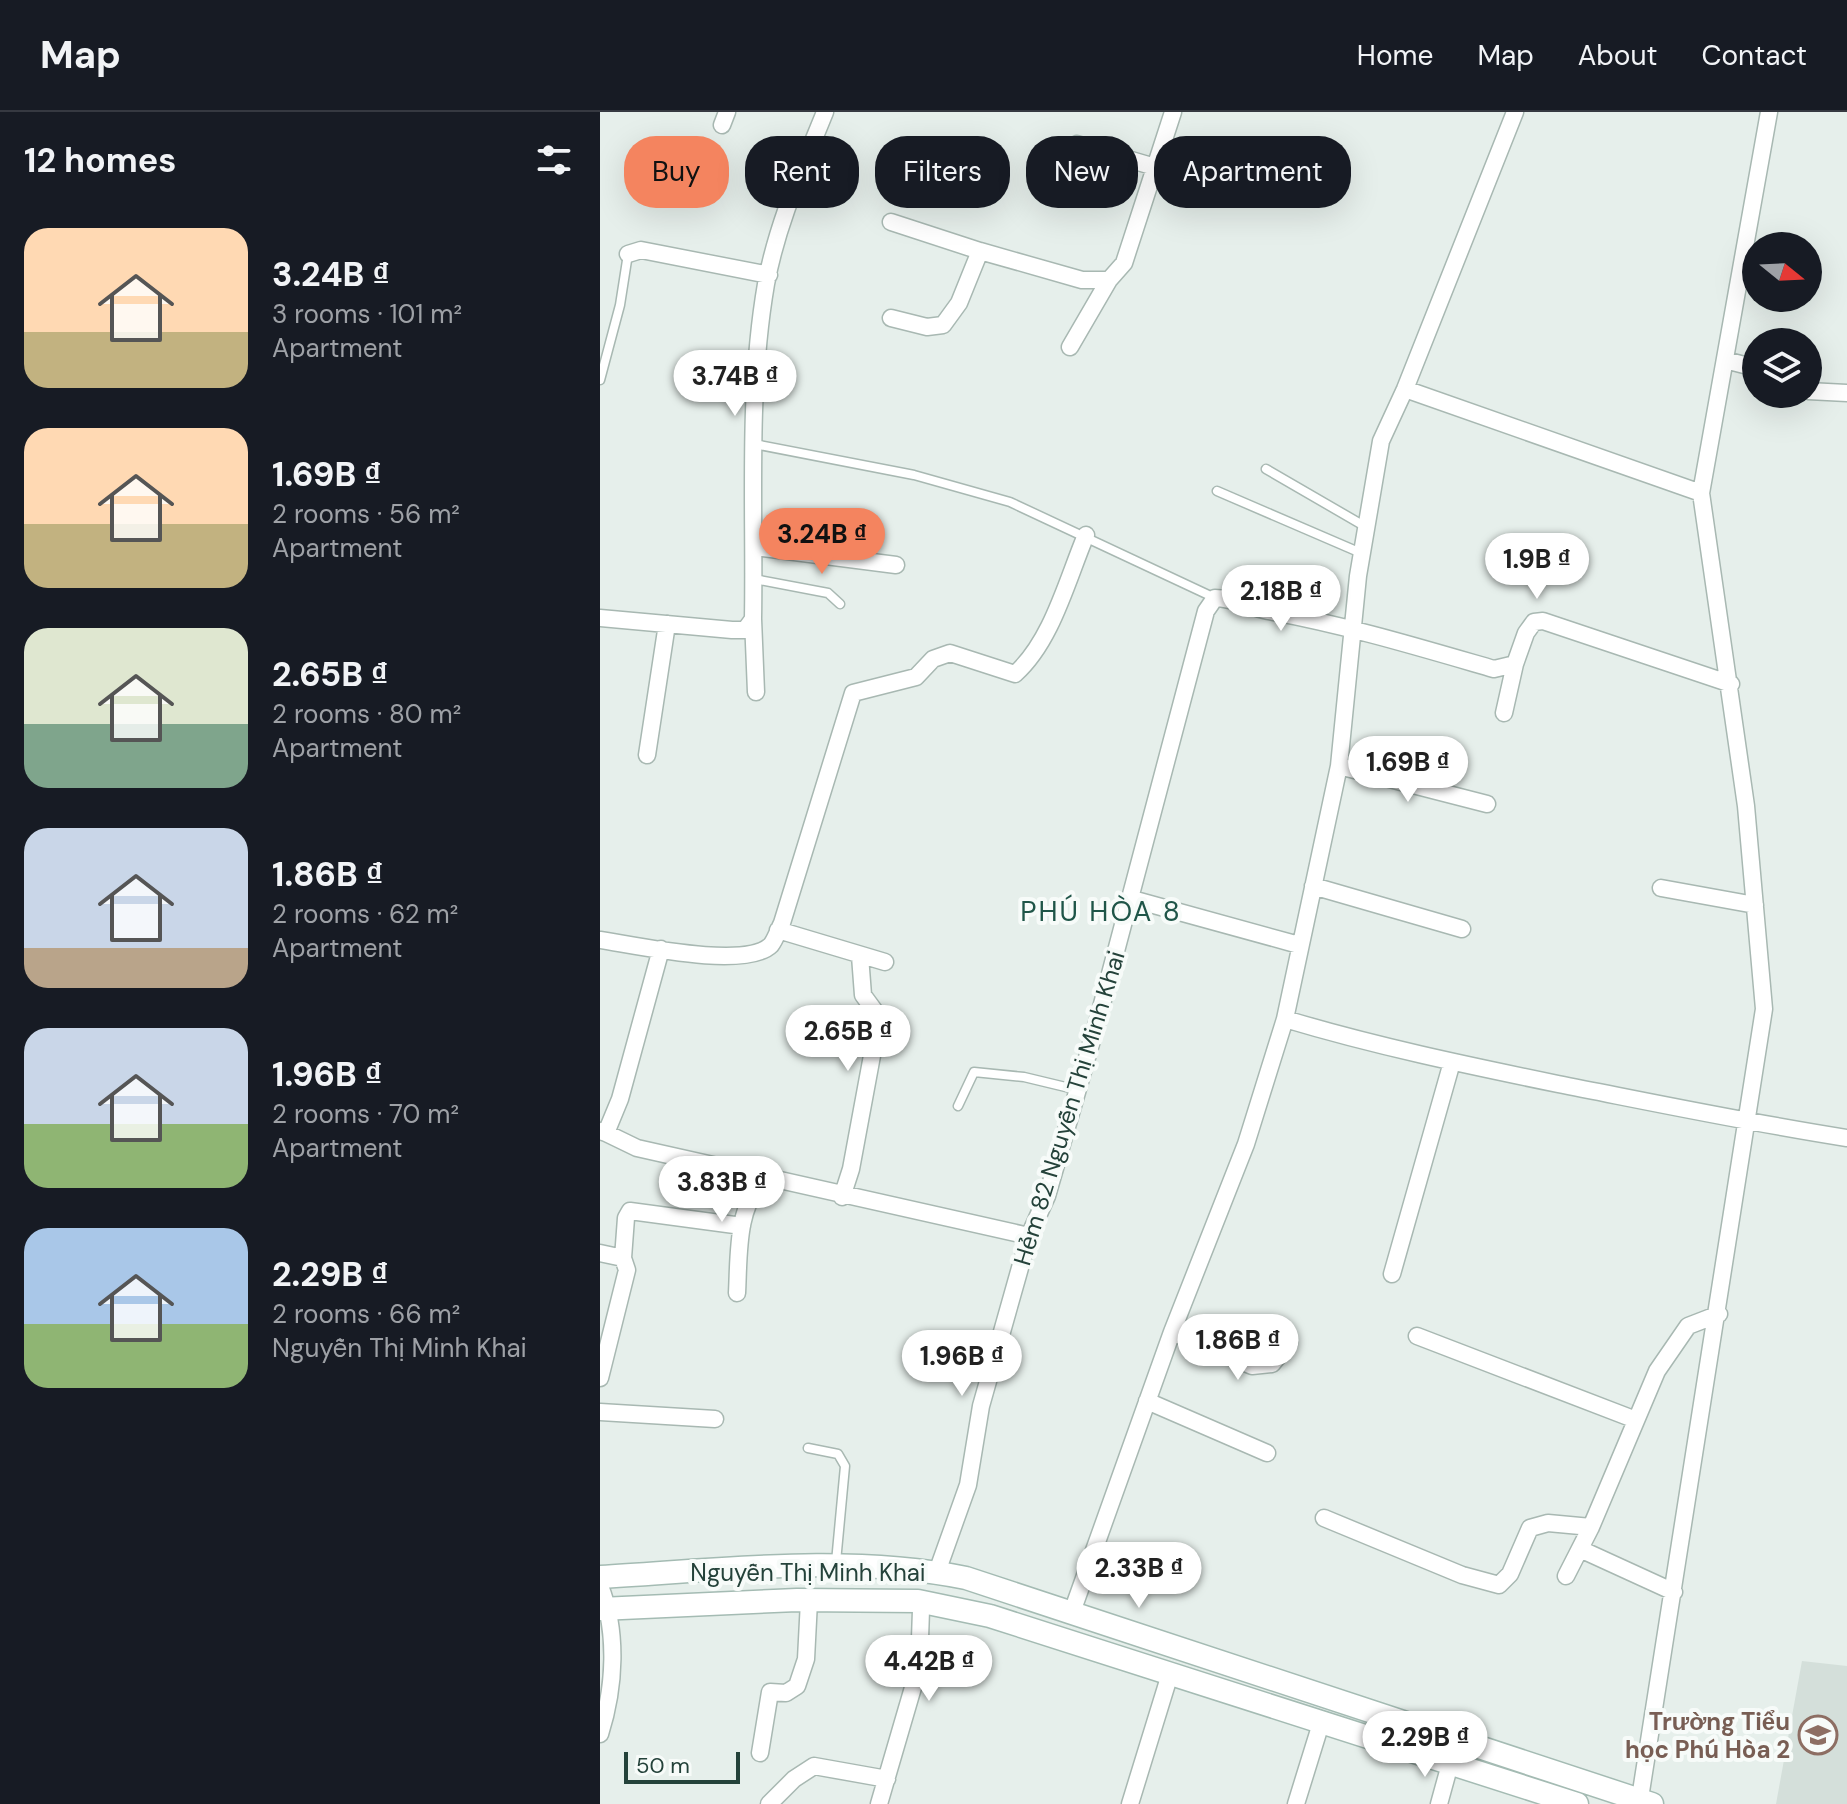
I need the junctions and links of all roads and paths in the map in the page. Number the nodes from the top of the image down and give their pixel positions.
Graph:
1 (825, 112) edge
2 (1173, 112) edge
3 (1515, 112) edge
4 (1769, 112) edge
5 (1165, 136) edge
6 (1154, 170) edge
7 (891, 222) dead end
8 (980, 251) junction
9 (628, 254) joint
10 (769, 275) junction
11 (1109, 280) junction
12 (891, 318) dead end
13 (1070, 347) dead end
14 (1725, 360) junction
15 (1742, 364) edge
16 (600, 380) edge
17 (1405, 389) junction
18 (1822, 392) edge
19 (1847, 393) edge
20 (754, 444) junction
21 (1266, 469) dead end
22 (1217, 491) dead end
23 (1701, 493) junction
24 (1366, 527) junction
25 (1086, 535) junction
26 (754, 547) junction
27 (1362, 554) junction
28 (896, 565) dead end
29 (754, 579) junction
30 (1215, 598) junction
31 (840, 604) dead end
32 (600, 618) edge
33 (753, 619) junction
34 (667, 624) junction
35 (1352, 627) junction
36 (1515, 664) junction
37 (1731, 684) junction
38 (756, 692) dead end
39 (1504, 713) dead end
40 (647, 755) dead end
41 (1339, 766) junction
42 (1487, 804) dead end
43 (1313, 886) junction
44 (1661, 888) dead end
45 (1132, 899) junction
46 (1755, 905) junction
47 (1462, 929) dead end
48 (778, 930) junction
49 (600, 940) edge
50 (1299, 945) junction
51 (661, 949) junction
52 (860, 956) junction
53 (885, 962) dead end
54 (1285, 1019) junction
55 (1452, 1062) junction
56 (1078, 1090) junction
57 (958, 1106) dead end
58 (1747, 1122) junction
59 (603, 1132) edge
60 (1847, 1138) edge
61 (765, 1179) junction
62 (842, 1197) junction
63 (742, 1226) junction
64 (1029, 1236) junction
65 (600, 1253) edge
66 (623, 1258) junction
67 (1392, 1274) dead end
68 (737, 1293) dead end
69 (1719, 1314) junction
70 (1172, 1332) junction
71 (1417, 1336) dead end
72 (1289, 1343) dead end
73 (600, 1378) edge
74 (1147, 1401) junction
75 (600, 1412) edge
76 (715, 1419) dead end
77 (1636, 1420) junction
78 (808, 1448) dead end
79 (1267, 1453) dead end
80 (1324, 1518) dead end
81 (1591, 1527) junction
82 (1580, 1549) junction
83 (836, 1567) junction
84 (937, 1572) junction
85 (1566, 1576) dead end
86 (600, 1577) edge
87 (600, 1586) edge
88 (1674, 1592) junction
89 (809, 1601) junction
90 (918, 1601) junction
91 (604, 1609) edge
92 (1072, 1612) junction
93 (1170, 1674) junction
94 (1322, 1720) junction
95 (600, 1734) edge
96 (760, 1753) dead end
97 (1450, 1764) junction
98 (887, 1779) junction
99 (1646, 1801) edge
100 (769, 1804) edge
101 (879, 1804) edge
102 (1130, 1804) edge
103 (1296, 1804) edge
104 (1439, 1804) edge
105 (1577, 1804) edge

1 - 10 street
2 - 5 street
3 - 17 street
4 - 14 street
6 - 11 street
7 - 8 street
8 - 11 street
8 - 12 street
9 - 10 street
9 - 16 lane
10 - 20 street
11 - 13 street
14 - 15 street
14 - 23 street
17 - 23 street
17 - 24 street
18 - 19 street
20 - 25 lane
20 - 26 street
21 - 24 lane
22 - 27 lane
23 - 37 street
24 - 27 street
25 - 30 lane
25 - 48 street
26 - 28 street
26 - 29 street
27 - 35 street
29 - 31 lane
29 - 33 street
30 - 35 street
30 - 45 street, Hẻm 82 Nguyễn Thị Minh Khai
32 - 34 street
33 - 34 street
33 - 38 street
34 - 40 street
35 - 36 street
35 - 41 street
36 - 37 street
36 - 39 street
37 - 46 street
41 - 42 street
41 - 43 street
43 - 47 street
43 - 50 street
44 - 46 street
45 - 50 street
45 - 56 street, Hẻm 82 Nguyễn Thị Minh Khai
46 - 58 street
48 - 51 street
48 - 52 street
49 - 51 street
50 - 54 street
51 - 59 street
52 - 53 street
52 - 62 street
54 - 55 street
54 - 70 street
55 - 58 street
55 - 67 street
56 - 57 lane
56 - 64 street, Hẻm 82 Nguyễn Thị Minh Khai
58 - 60 street
58 - 69 street
59 - 61 street
61 - 62 street
61 - 63 street
62 - 64 street
63 - 66 street
63 - 68 street
64 - 84 street, Hẻm 82 Nguyễn Thị Minh Khai
65 - 66 street
66 - 73 street
69 - 77 street
69 - 88 street
70 - 72 street
70 - 74 street
71 - 77 street
74 - 79 street
74 - 92 street
75 - 76 street
77 - 81 street
78 - 83 lane
80 - 81 street
81 - 82 street
82 - 85 street
82 - 88 street
83 - 84 main road, Nguyễn Thị Minh Khai
83 - 86 main road, Nguyễn Thị Minh Khai
84 - 92 main road, Nguyễn Thị Minh Khai
87 - 91 street
88 - 99 street
89 - 90 main road, Nguyễn Thị Minh Khai
89 - 91 main road, Nguyễn Thị Minh Khai
89 - 96 street
90 - 93 main road, Nguyễn Thị Minh Khai
90 - 98 street
91 - 95 street
92 - 99 main road, Nguyễn Thị Minh Khai
93 - 94 main road, Nguyễn Thị Minh Khai
93 - 102 street
94 - 97 main road, Nguyễn Thị Minh Khai
94 - 103 street
97 - 104 street
97 - 105 main road, Nguyễn Thị Minh Khai
98 - 100 street
98 - 101 street

